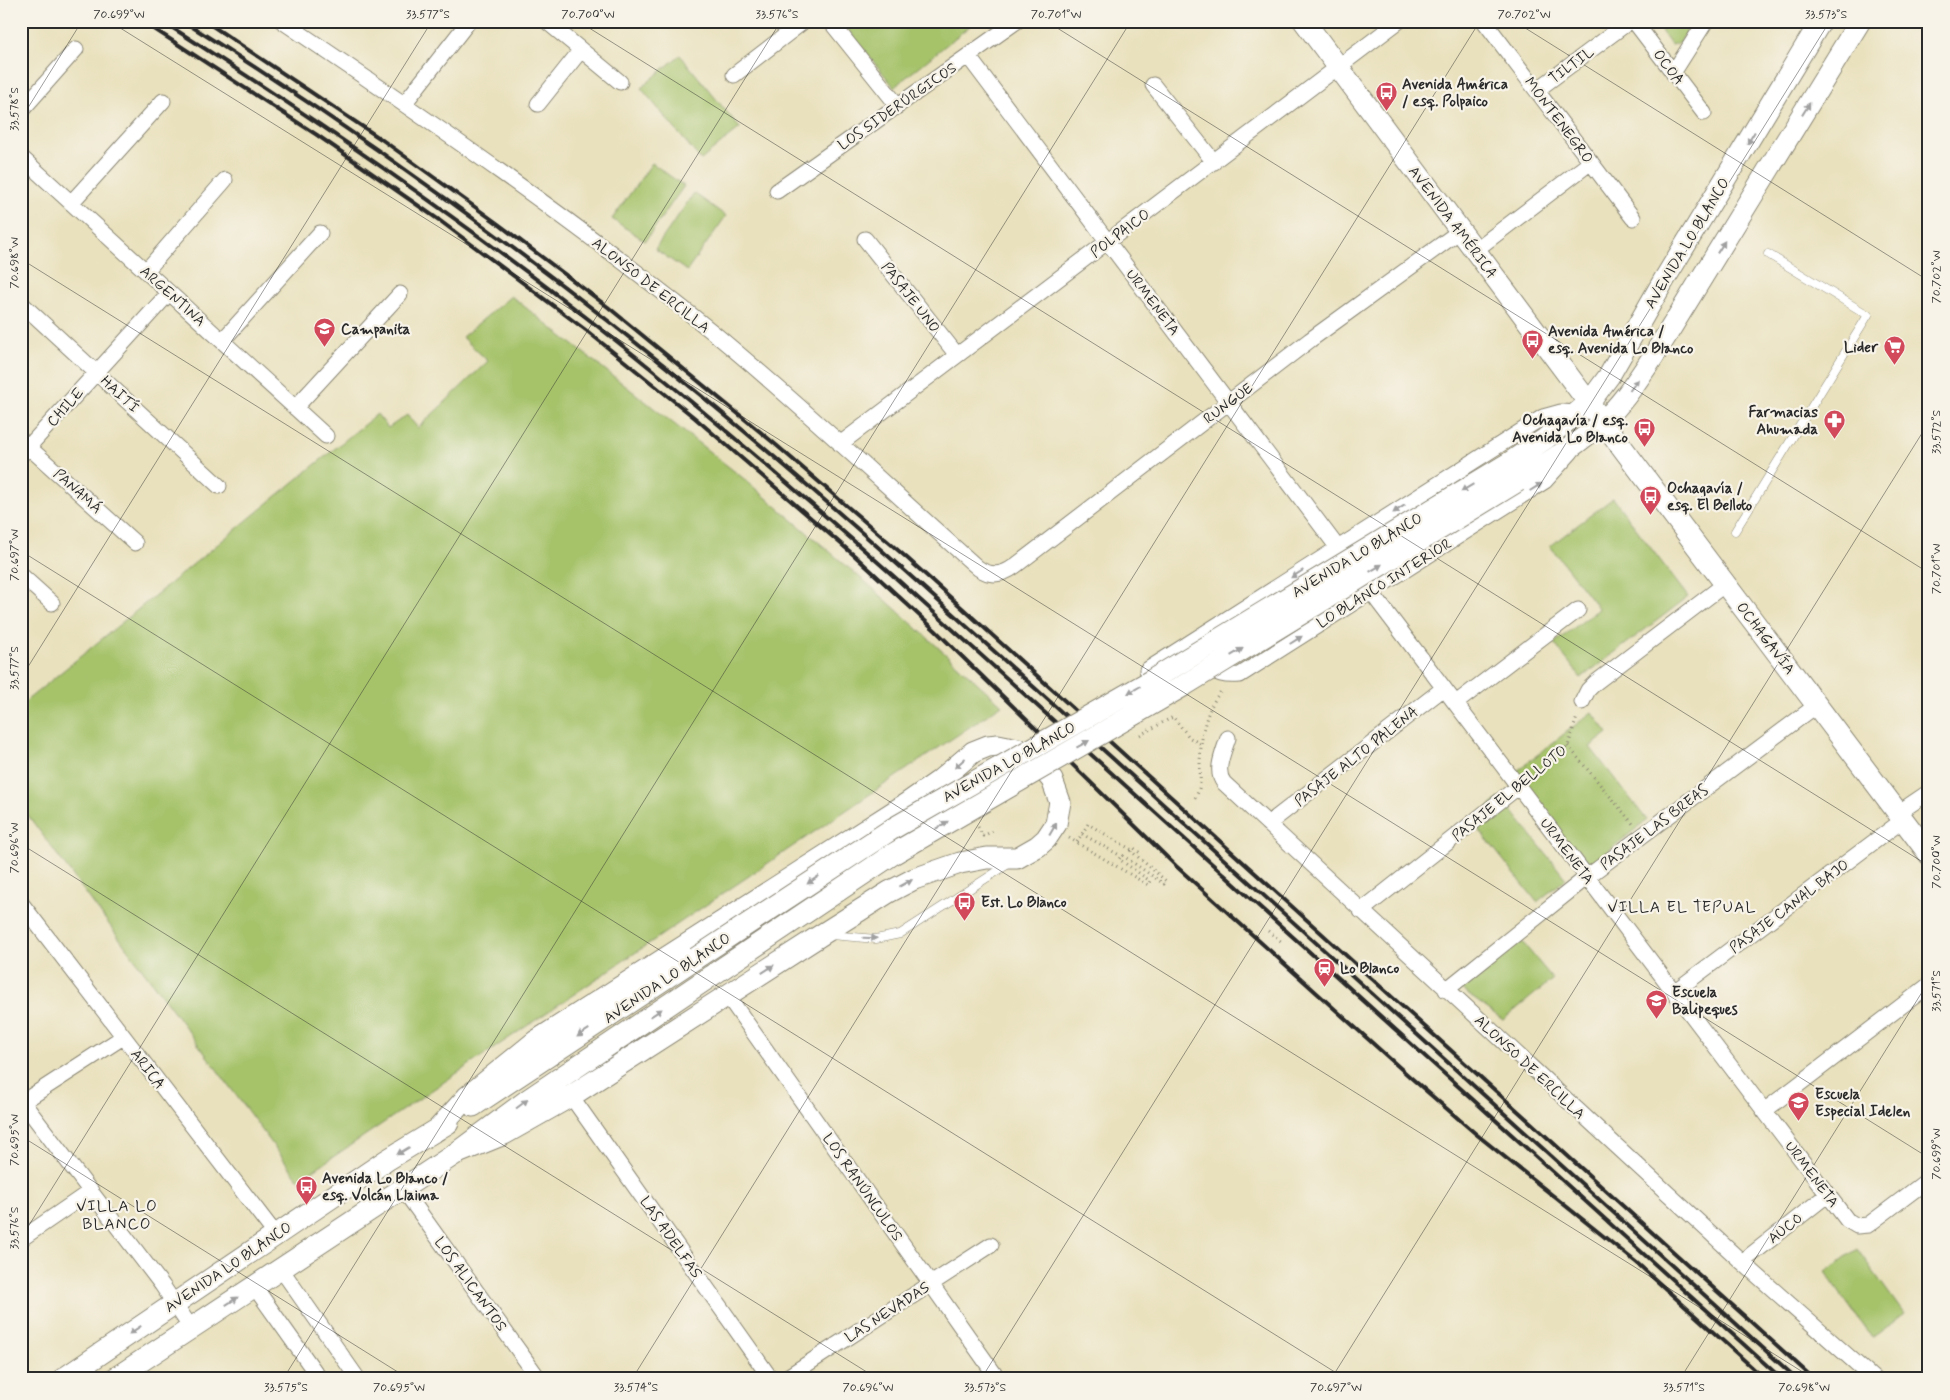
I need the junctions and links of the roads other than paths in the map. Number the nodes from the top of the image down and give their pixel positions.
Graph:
1 (282, 21) edge
2 (470, 21) edge
3 (546, 21) edge
4 (804, 21) edge
5 (830, 21) edge
6 (1017, 21) edge
7 (1304, 21) edge
8 (1399, 21) edge
9 (1484, 21) edge
10 (1632, 21) edge
11 (1706, 21) edge
12 (1821, 21) edge
13 (1860, 21) edge
14 (76, 49) dead end
15 (581, 50) junction
16 (968, 56) junction
17 (1338, 68) junction
18 (1674, 73) junction
19 (734, 75) dead end
20 (620, 82) dead end
21 (1153, 85) dead end
22 (1537, 90) junction
23 (163, 101) dead end
24 (404, 104) junction
25 (538, 104) dead end
26 (898, 106) junction
27 (21, 111) edge
28 (1704, 113) dead end
29 (21, 157) edge
30 (1214, 162) junction
31 (1591, 162) junction
32 (224, 180) dead end
33 (777, 191) dead end
34 (71, 203) junction
35 (1633, 218) dead end
36 (1460, 231) junction
37 (320, 233) dead end
38 (865, 239) dead end
39 (1108, 242) junction
40 (1474, 251) junction
41 (1768, 254) dead end
42 (146, 271) junction
43 (169, 293) junction
44 (400, 294) dead end
45 (21, 303) edge
46 (222, 341) junction
47 (957, 355) junction
48 (97, 373) junction
49 (1229, 403) junction
50 (295, 408) junction
51 (1583, 408) junction
52 (1603, 422) junction
53 (326, 436) dead end
54 (1577, 442) junction
55 (840, 444) junction
56 (24, 448) edge
57 (1513, 472) junction
58 (219, 486) dead end
59 (1735, 531) dead end
60 (135, 542) dead end
61 (1338, 548) junction
62 (997, 574) joint
63 (21, 575) edge
64 (1725, 584) junction
65 (1371, 592) junction
66 (52, 603) dead end
67 (1578, 610) dead end
68 (1200, 635) junction
69 (1147, 670) dead end
70 (1444, 688) junction
71 (1582, 702) road end
72 (1456, 703) junction
73 (1817, 705) junction
74 (1228, 738) dead end
75 (1518, 786) junction
76 (1929, 792) edge
77 (1901, 817) junction
78 (1268, 824) junction
79 (1929, 854) edge
80 (1017, 858) junction
81 (1587, 877) junction
82 (21, 903) edge
83 (1361, 911) junction
84 (821, 935) junction
85 (1929, 985) edge
86 (1446, 990) junction
87 (1674, 992) junction
88 (727, 995) junction
89 (123, 1037) junction
90 (571, 1096) junction
91 (22, 1102) edge
92 (1764, 1111) junction
93 (437, 1130) junction
94 (455, 1154) junction
95 (1929, 1179) edge
96 (403, 1188) junction
97 (91, 1191) junction
98 (1827, 1195) junction
99 (276, 1235) junction
100 (21, 1239) edge
101 (991, 1245) dead end
102 (1742, 1262) junction
103 (281, 1269) junction
104 (931, 1284) junction
105 (254, 1286) junction
106 (175, 1303) junction
107 (191, 1328) junction
108 (125, 1376) edge
109 (63, 1379) edge
110 (320, 1379) edge
111 (358, 1379) edge
112 (539, 1379) edge
113 (771, 1379) edge
114 (784, 1379) edge
115 (998, 1379) edge
116 (1874, 1379) edge

1 - 24 street, ALONSO DE ERCILLA
2 - 24 street
3 - 15 street
4 - 19 street
5 - 26 street
6 - 16 street, LOS SIDERÚRGICOS
7 - 17 main road, AVENIDA AMÉRICA
8 - 17 street, POLPAICO
9 - 22 street, MONTENEGRO
10 - 18 street, OCOA
10 - 22 street, TILTIL
11 - 18 street
12 -> 51 main road, AVENIDA LO BLANCO
52 -> 13 main road, AVENIDA LO BLANCO
14 - 27 street
15 - 20 street
15 - 25 street
16 - 26 street, LOS SIDERÚRGICOS
16 - 39 street, URMENETA
17 - 30 street, POLPAICO
17 - 36 main road, AVENIDA AMÉRICA
18 - 28 street, OCOA
21 - 30 street
22 - 31 street, MONTENEGRO
23 - 34 street
24 - 55 street, ALONSO DE ERCILLA
26 - 33 street, LOS SIDERÚRGICOS
29 - 34 street, ARGENTINA
30 - 39 street, POLPAICO
31 - 35 street, MONTENEGRO
31 - 40 street
32 - 42 street
34 - 42 street, ARGENTINA
36 - 40 main road, AVENIDA AMÉRICA
36 - 49 street, RUNGUE
37 - 46 street
38 - 47 street, PASAJE UNO
39 - 47 street, POLPAICO
39 - 49 street, URMENETA
40 - 51 main road, AVENIDA AMÉRICA
41 - 59 lane
42 - 43 street, ARGENTINA
43 - 46 street, ARGENTINA
43 - 48 street, CHILE
44 - 50 street
45 - 48 street, HAITÍ
46 - 50 street, ARGENTINA
47 - 55 street, POLPAICO
48 - 56 street, CHILE
48 - 58 street, HAITÍ
49 - 61 street, URMENETA
49 - 62 street, RUNGUE
50 - 53 street, ARGENTINA
51 - 52 main road, AVENIDA AMÉRICA
51 - 57 main road, AVENIDA LO BLANCO
51 -> 61 street
52 - 54 main road, AVENIDA LO BLANCO
52 - 64 main road, OCHAGAVÍA
54 - 57 main road, AVENIDA LO BLANCO
65 -> 54 street, LO BLANCO INTERIOR
55 - 62 street, ALONSO DE ERCILLA
56 - 60 street, PANAMÁ
57 -> 93 main road, AVENIDA LO BLANCO, bridge
94 -> 57 main road, AVENIDA LO BLANCO, bridge
61 -> 68 street
63 - 66 street
64 - 71 street
64 - 73 main road, OCHAGAVÍA
68 -> 65 street, LO BLANCO INTERIOR
65 - 70 street, URMENETA
67 - 72 street
68 - 69 street
70 - 72 street, URMENETA
70 - 78 street, PASAJE ALTO PALENA
72 - 75 street, URMENETA
73 - 77 main road, OCHAGAVÍA
73 - 81 street, PASAJE LAS BREAS
74 - 78 street, ALONSO DE ERCILLA
75 - 81 street, URMENETA
75 - 83 street, PASAJE EL BELLOTO
76 - 77 street, PASAJE CANAL BAJO
77 - 79 main road, OCHAGAVÍA
77 - 87 street, PASAJE CANAL BAJO
78 - 83 street, ALONSO DE ERCILLA
84 -> 80 main road
84 -> 80 lane
80 -> 93 main road
81 - 86 street, PASAJE LAS BREAS
81 - 87 street, URMENETA
82 - 89 street, ARICA
83 - 86 street, ALONSO DE ERCILLA
88 -> 84 main road
85 - 92 street
86 - 102 street, ALONSO DE ERCILLA
87 - 92 street, URMENETA
88 - 90 main road
88 - 104 street, LOS RANÚNCULOS
89 - 91 street
89 - 99 street, ARICA
90 - 94 main road
90 - 113 street, LAS ADELFAS
91 - 97 street
92 - 98 street, URMENETA
93 -> 99 main road, AVENIDA LO BLANCO
94 - 96 main road, AVENIDA LO BLANCO
95 - 98 street, URMENETA
96 - 103 main road, AVENIDA LO BLANCO
96 - 112 street, LOS ALICANTOS
97 - 100 street
97 - 106 street
98 - 102 street, AUCO
99 - 106 main road, AVENIDA LO BLANCO
101 - 104 street, LAS NEVADAS
102 - 116 street, ALONSO DE ERCILLA
103 - 105 main road, AVENIDA LO BLANCO
103 - 111 street
104 - 114 street, LAS NEVADAS
104 - 115 street, LOS RANÚNCULOS
107 -> 105 main road, AVENIDA LO BLANCO
105 - 110 street
106 - 107 street
106 -> 109 main road, AVENIDA LO BLANCO
107 - 108 main road, AVENIDA LO BLANCO

